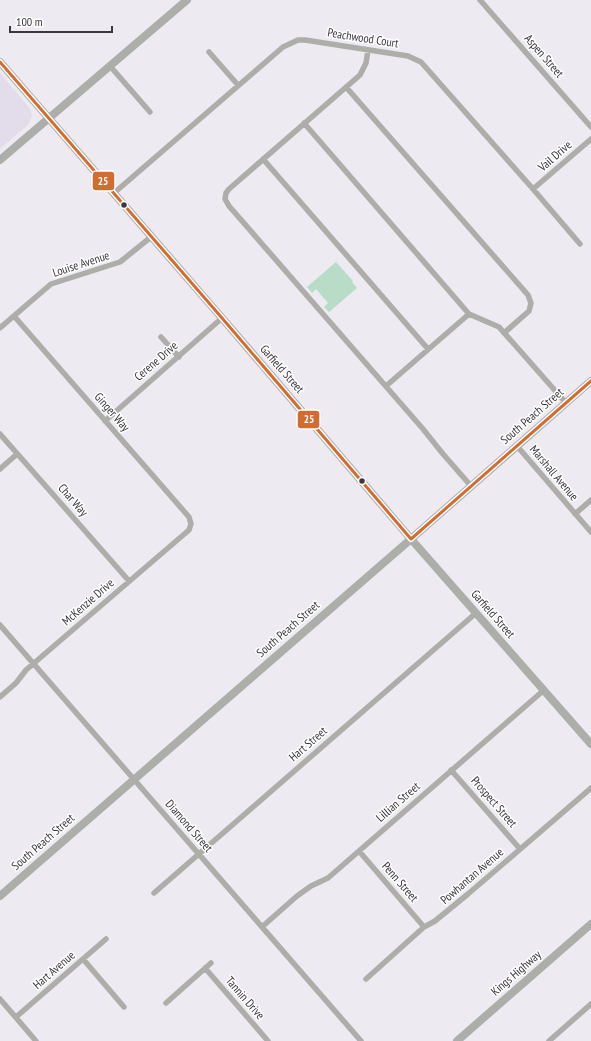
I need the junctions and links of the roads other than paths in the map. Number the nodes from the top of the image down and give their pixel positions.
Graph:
1 (187, 0) edge
2 (480, 0) edge
3 (368, 50) junction
4 (209, 52) dead end
5 (0, 62) edge
6 (110, 66) junction
7 (238, 85) junction
8 (346, 87) junction
9 (150, 112) dead end
10 (48, 118) junction
11 (304, 123) junction
12 (591, 127) edge
13 (591, 139) edge
14 (263, 159) junction
15 (0, 160) edge
16 (533, 189) junction
17 (114, 193) junction
18 (151, 237) junction
19 (580, 244) dead end
20 (469, 314) junction
21 (14, 316) junction
22 (222, 318) junction
23 (0, 328) edge
24 (504, 333) junction
25 (161, 337) dead end
26 (428, 349) junction
27 (178, 356) junction
28 (591, 381) edge
29 (386, 386) junction
30 (566, 403) junction
31 (105, 421) junction
32 (0, 434) edge
33 (517, 446) junction
34 (17, 454) junction
35 (0, 469) edge
36 (471, 486) junction
37 (591, 500) edge
38 (575, 514) junction
39 (192, 524) joint
40 (591, 532) edge
41 (411, 539) junction
42 (129, 581) junction
43 (476, 612) junction
44 (0, 625) edge
45 (33, 664) junction
46 (544, 690) junction
47 (0, 697) edge
48 (591, 744) edge
49 (451, 770) junction
50 (134, 780) junction
51 (591, 788) edge
52 (520, 849) junction
53 (359, 851) junction
54 (199, 854) junction
55 (154, 893) dead end
56 (0, 896) edge
57 (591, 924) edge
58 (263, 926) junction
59 (424, 927) junction
60 (106, 939) dead end
61 (83, 959) junction
62 (211, 963) dead end
63 (205, 968) junction
64 (366, 978) dead end
65 (0, 999) edge
66 (166, 1003) dead end
67 (591, 1004) edge
68 (124, 1007) dead end
69 (16, 1017) junction
70 (36, 1041) edge
71 (268, 1041) edge
72 (361, 1041) edge
73 (457, 1041) edge
74 (549, 1041) edge

1 - 6 main road
2 - 12 street, Aspen Street
3 - 7 street, Peachwood Court
3 - 8 street
3 - 16 street, Peachwood Court
4 - 7 street
5 - 10 main road, Garfield Street
6 - 9 street
6 - 10 main road
7 - 17 street, Peachwood Court
8 - 11 street
8 - 24 street
10 - 15 main road
10 - 17 main road, Garfield Street
11 - 14 street
11 - 20 street
13 - 16 street, Vail Drive
14 - 26 street
14 - 29 street
16 - 19 street, Peachwood Court
17 - 18 main road, Garfield Street
18 - 21 street, Louise Avenue
18 - 22 main road, Garfield Street
20 - 24 street
20 - 26 street
21 - 23 street, Louise Avenue
21 - 31 street, Ginger Way
22 - 27 street, Cerene Drive
22 - 41 main road, Garfield Street
24 - 30 street
25 - 27 street
26 - 29 street
27 - 31 street, Cerene Drive
28 - 30 main road, South Peach Street
29 - 36 street
30 - 33 main road, South Peach Street
31 - 39 street, Ginger Way
32 - 34 street, Char Way
33 - 36 main road, South Peach Street
33 - 38 street, Marshall Avenue
34 - 35 street
34 - 42 street, Char Way
36 - 41 main road, South Peach Street
37 - 38 street
38 - 40 street, Marshall Avenue
39 - 42 street, McKenzie Drive
41 - 43 main road, Garfield Street
41 - 50 main road, South Peach Street
42 - 45 street, McKenzie Drive
43 - 46 main road, Garfield Street
43 - 54 street, Hart Street
44 - 45 street, Diamond Street
45 - 47 street, McKenzie Drive
45 - 50 street, Diamond Street
46 - 48 main road, Garfield Street
46 - 49 street, Lillian Street
49 - 52 street, Prospect Street
49 - 53 street, Lillian Street
50 - 54 street, Diamond Street
50 - 56 main road, South Peach Street
51 - 52 street, Powhantan Avenue
52 - 59 street, Powhantan Avenue
53 - 58 street, Lillian Street
53 - 59 street, Penn Street
54 - 55 street, Hart Street
54 - 58 street, Diamond Street
57 - 73 main road, Kings Highway
58 - 72 street, Diamond Street
59 - 64 street, Powhantan Avenue
60 - 61 street, Hart Avenue
61 - 68 street
61 - 69 street, Hart Avenue
62 - 63 street
63 - 66 street
63 - 71 street, Tannin Drive
65 - 69 street
67 - 74 street
69 - 70 street

